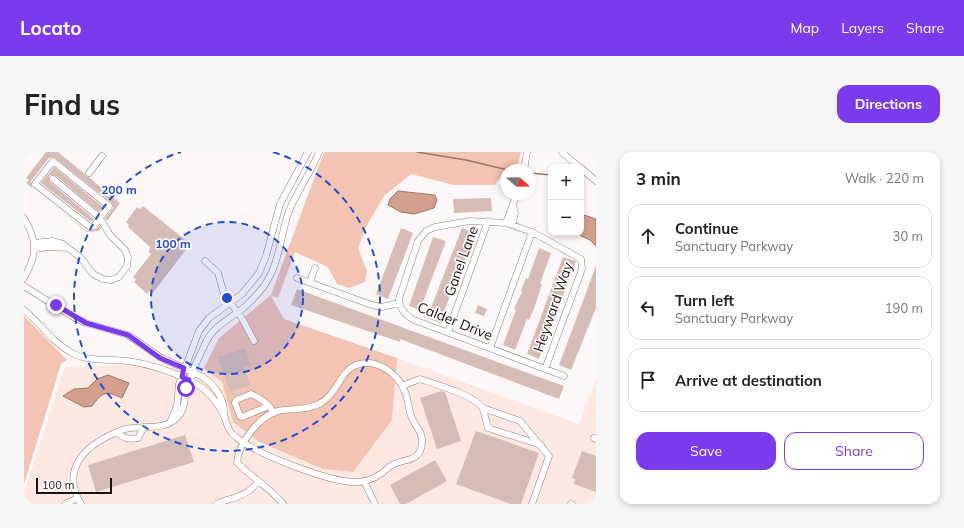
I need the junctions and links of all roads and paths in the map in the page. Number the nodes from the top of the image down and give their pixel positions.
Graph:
1 (308, 152) edge
2 (527, 152) edge
3 (531, 152) edge
4 (558, 152) edge
5 (319, 154) edge
6 (564, 154) edge
7 (102, 156) dead end
8 (526, 159) junction
9 (525, 164) edge
10 (575, 164) edge
11 (584, 171) edge
12 (89, 173) dead end
13 (53, 179) dead end
14 (596, 181) edge
15 (515, 200) edge
16 (24, 218) edge
17 (100, 218) junction
18 (488, 221) junction
19 (509, 224) junction
20 (532, 232) junction
21 (35, 246) junction
22 (205, 261) dead end
23 (315, 268) dead end
24 (24, 278) edge
25 (297, 278) dead end
26 (310, 282) junction
27 (24, 286) edge
28 (230, 303) junction
29 (399, 303) junction
30 (24, 310) edge
31 (237, 312) junction
32 (448, 332) junction
33 (254, 341) dead end
34 (490, 348) junction
35 (184, 368) junction
36 (545, 369) junction
37 (193, 372) junction
38 (564, 376) dead end
39 (182, 377) junction
40 (189, 380) junction
41 (402, 386) junction
42 (269, 406) junction
43 (483, 408) junction
44 (274, 413) junction
45 (224, 416) junction
46 (169, 422) junction
47 (144, 427) junction
48 (117, 433) junction
49 (244, 443) junction
50 (540, 445) junction
51 (258, 481) junction
52 (364, 482) junction
53 (79, 501) edge
54 (65, 504) edge
55 (216, 504) edge
56 (283, 504) edge
57 (375, 504) edge
58 (532, 504) edge

1 - 5 street
1 - 28 street
2 - 8 street
3 - 8 street
4 - 6 street
5 - 31 street
6 - 10 street
7 - 12 street
8 - 9 street
11 - 14 street
13 - 17 street
15 - 19 street
16 - 21 street
17 - 17 street
17 - 21 street
18 - 19 street, Heyward Way
18 - 29 street, Heyward Way
18 - 32 street, Ganel Lane
19 - 20 street, Heyward Way
20 - 34 street
20 - 36 street, Heyward Way
21 - 24 street
22 - 28 street
23 - 26 street
25 - 26 street, Calder Drive
26 - 29 street, Calder Drive
27 - 35 street
28 - 31 street
28 - 35 street
29 - 32 street, Calder Drive
30 - 39 street
31 - 33 street
31 - 37 street
32 - 34 street, Calder Drive
34 - 36 street, Calder Drive
35 - 37 street
35 - 39 street
36 - 38 street, Calder Drive
37 - 40 street
37 - 45 street
39 - 40 street
39 - 46 street
40 - 45 street
40 - 46 street
41 - 43 street
41 - 44 street
41 - 52 street
42 - 42 street
42 - 44 street
43 - 50 street
43 - 50 street
44 - 49 street
45 - 49 street
46 - 47 street
47 - 48 street
47 - 48 street
48 - 53 street
49 - 51 street
49 - 52 street
50 - 58 street
51 - 55 street
51 - 56 street
52 - 57 street
53 - 54 street

